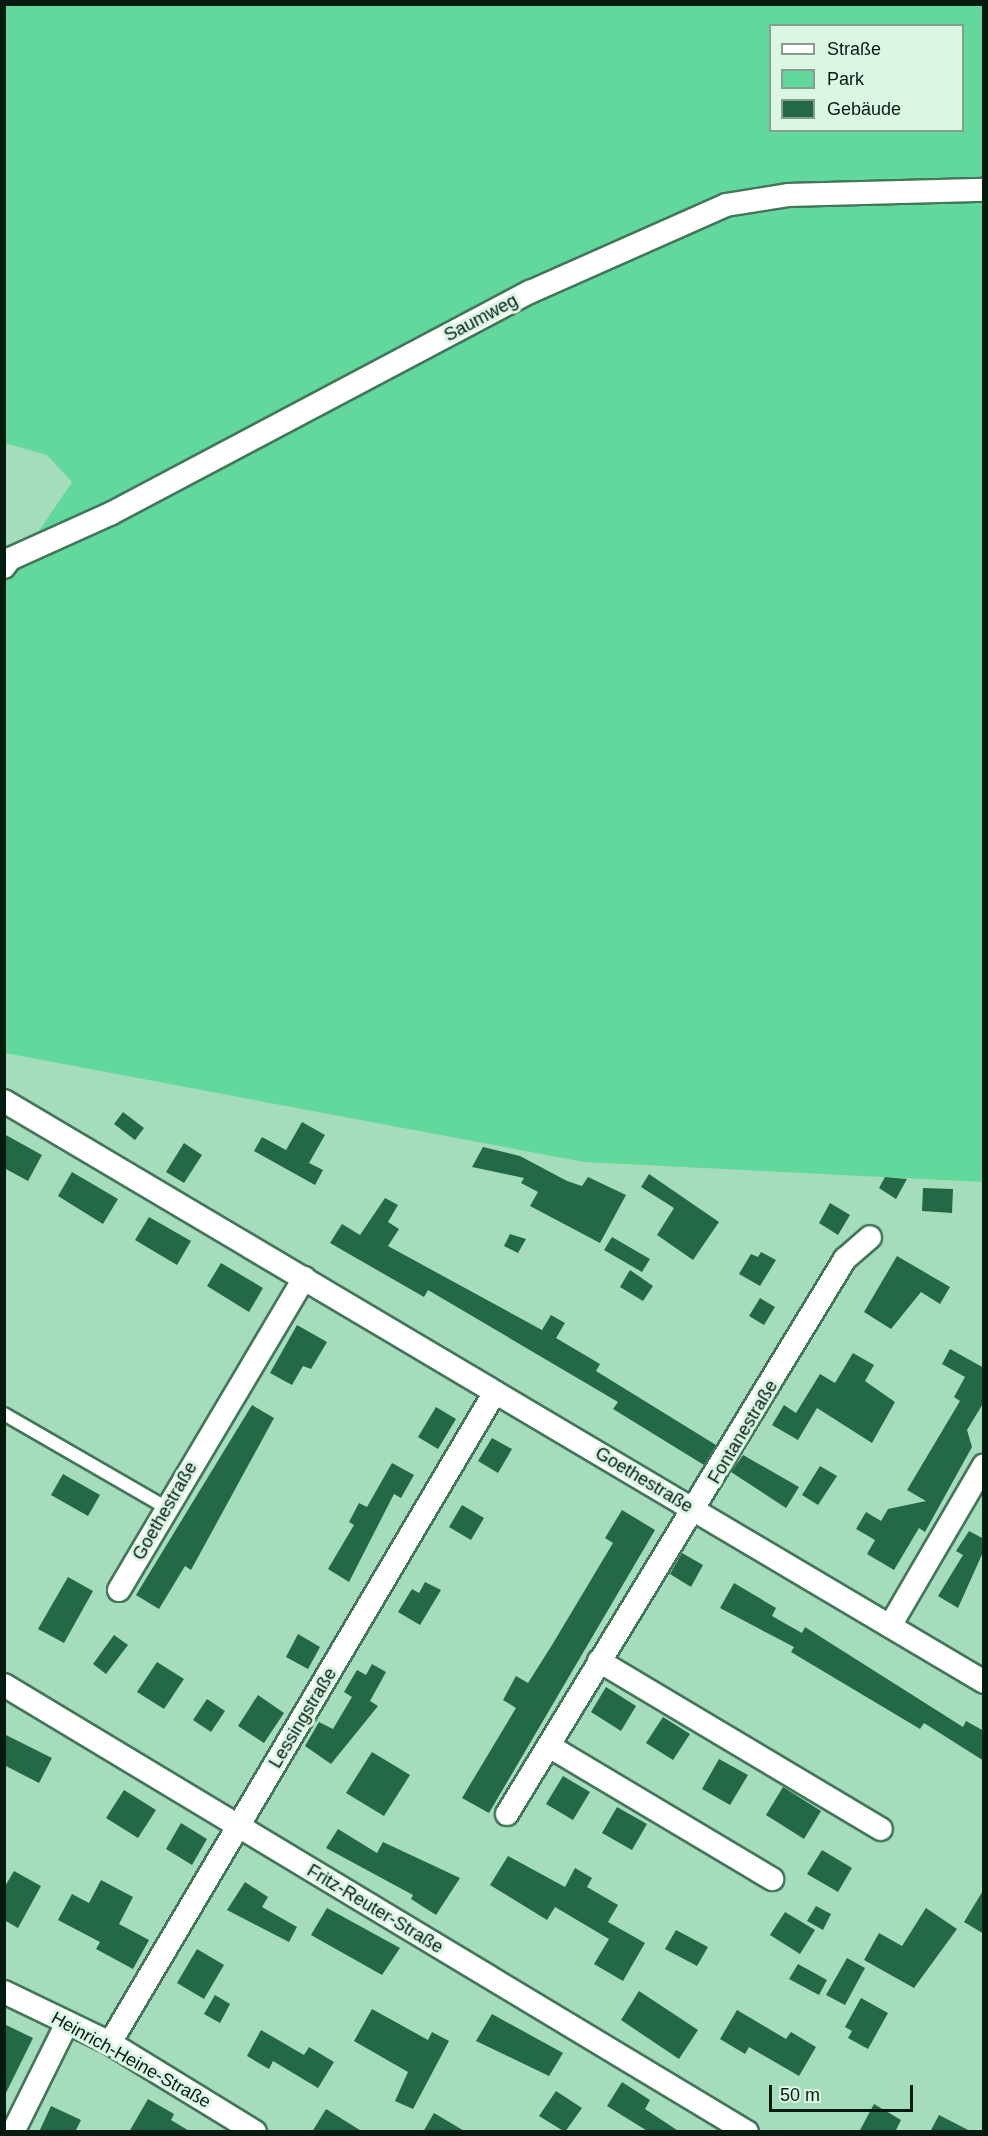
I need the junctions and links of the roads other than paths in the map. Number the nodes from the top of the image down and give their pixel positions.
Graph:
1 (984, 190) edge
2 (8, 563) edge
3 (4, 1101) edge
4 (870, 1237) dead end
5 (304, 1278) junction
6 (495, 1392) junction
7 (4, 1414) edge
8 (984, 1465) edge
9 (167, 1508) junction
10 (693, 1508) junction
11 (120, 1590) dead end
12 (890, 1626) junction
13 (599, 1661) junction
14 (984, 1682) edge
15 (4, 1685) edge
16 (549, 1746) junction
17 (507, 1815) dead end
18 (239, 1826) junction
19 (881, 1828) dead end
20 (772, 1879) dead end
21 (4, 1992) edge
22 (66, 2023) junction
23 (110, 2043) junction
24 (13, 2132) edge
25 (255, 2132) edge
26 (747, 2132) edge

1 - 2 street, Saumweg
3 - 5 street, Goethestraße
4 - 10 street, Fontanestraße
5 - 6 street, Goethestraße
5 - 9 street, Goethestraße
6 - 10 street, Goethestraße
6 - 18 street, Lessingstraße
7 - 9 lane
8 - 12 street
9 - 11 street, Goethestraße
10 - 12 street, Goethestraße
10 - 13 street, Fontanestraße
12 - 14 street, Goethestraße
13 - 16 street, Fontanestraße
13 - 19 street
15 - 18 street, Fritz-Reuter-Straße
16 - 17 street, Fontanestraße
16 - 20 street
18 - 23 street, Lessingstraße
18 - 26 street, Fritz-Reuter-Straße
21 - 22 street, Heinrich-Heine-Straße
22 - 23 street, Heinrich-Heine-Straße
22 - 24 street
23 - 25 street, Heinrich-Heine-Straße

